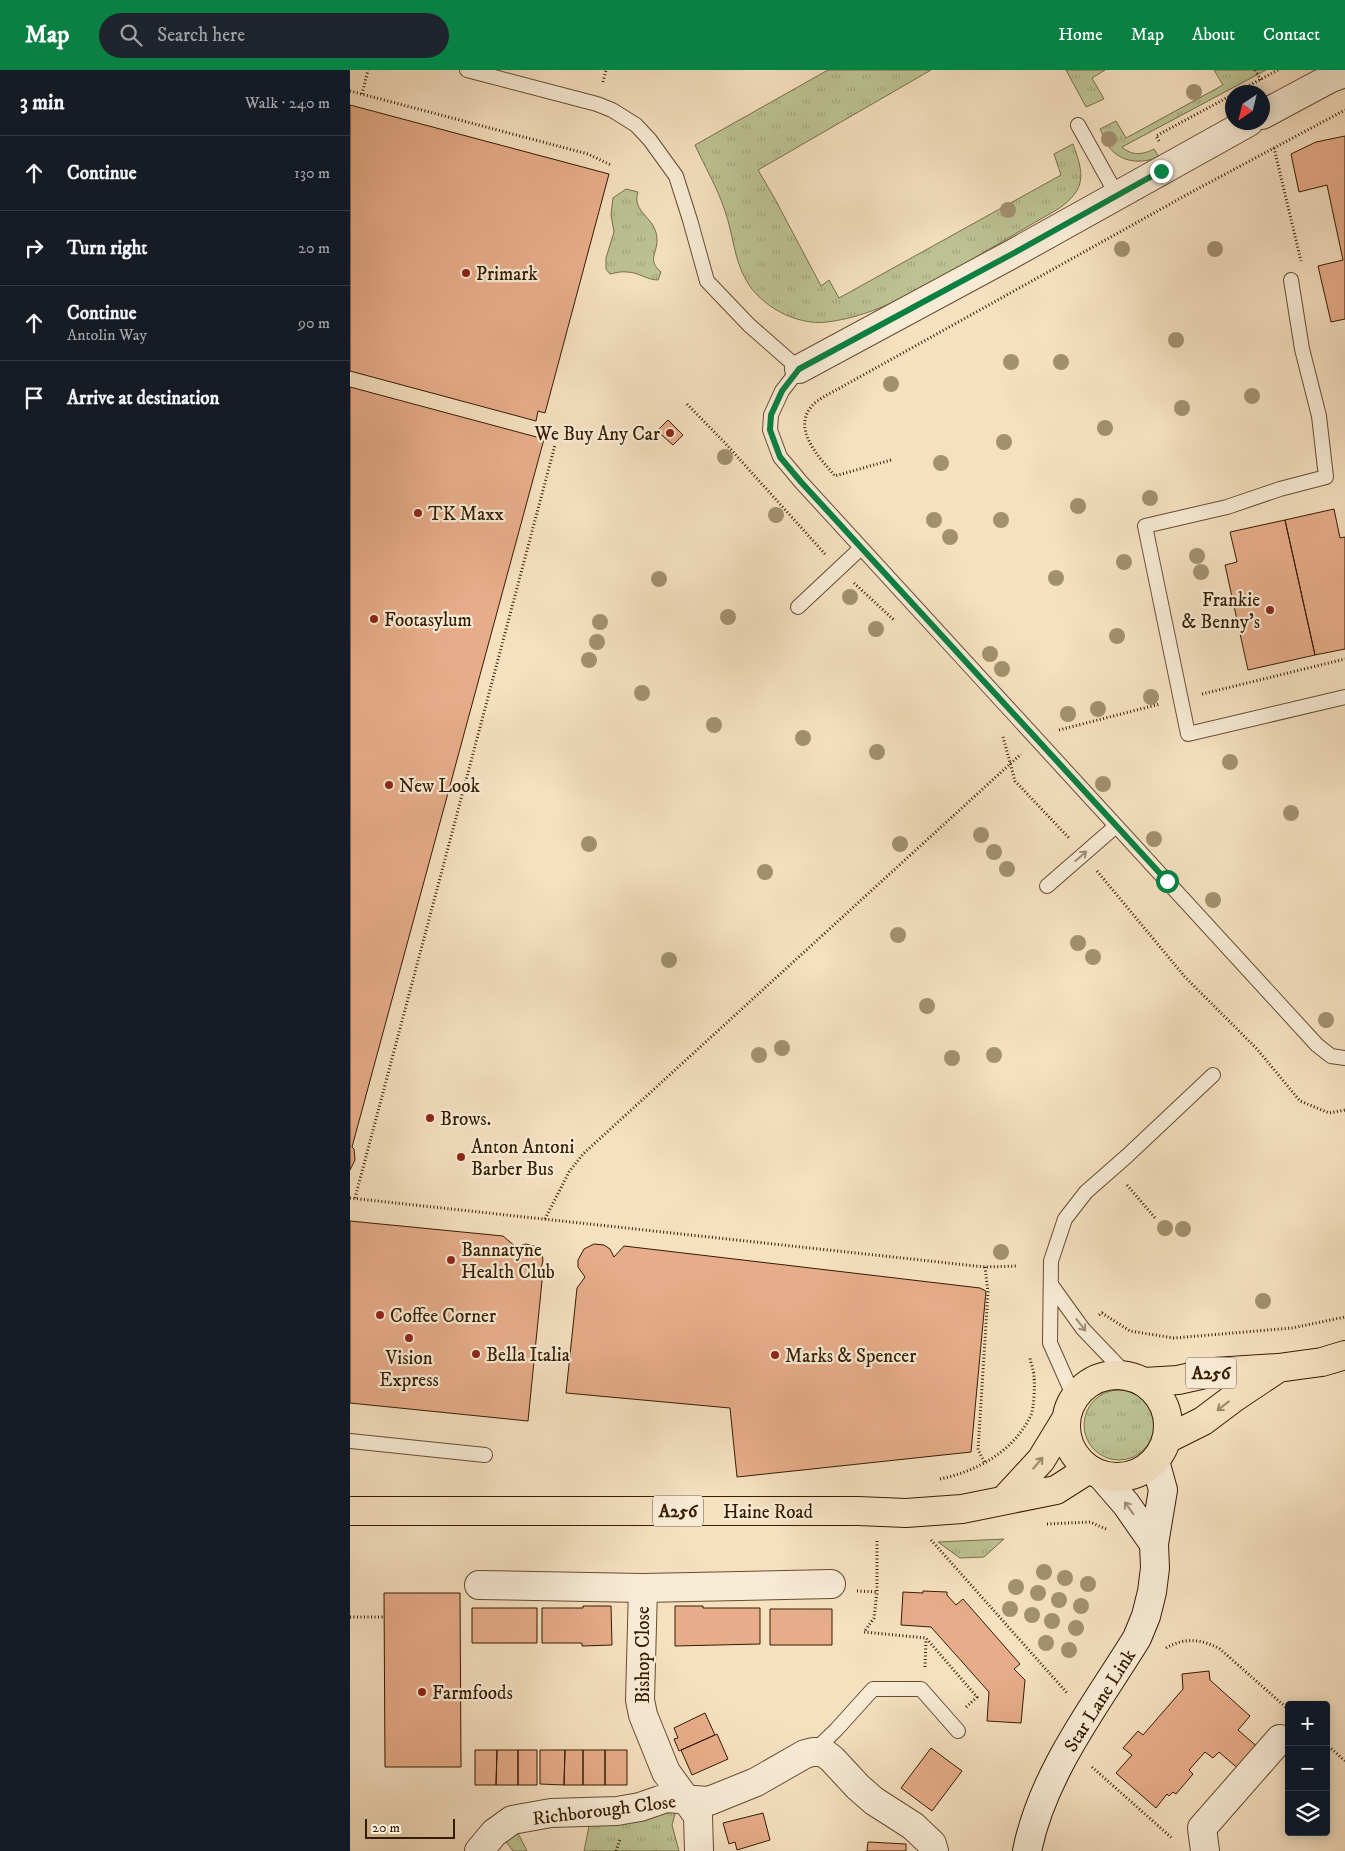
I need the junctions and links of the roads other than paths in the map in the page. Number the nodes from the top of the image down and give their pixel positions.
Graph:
1 (467, 70) edge
2 (1345, 73) edge
3 (1270, 111) edge
4 (1078, 125) dead end
5 (1235, 130) edge
6 (1118, 196) junction
7 (1291, 280) dead end
8 (799, 369) junction
9 (861, 548) junction
10 (798, 607) dead end
11 (1345, 697) edge
12 (1116, 826) junction
13 (1046, 886) dead end
14 (1345, 1058) edge
15 (1213, 1075) dead end
16 (1052, 1286) junction
17 (1345, 1355) edge
18 (1278, 1368) junction
19 (1136, 1379) junction
20 (1070, 1408) junction
21 (350, 1441) edge
22 (1161, 1450) junction
23 (485, 1455) dead end
24 (1095, 1472) junction
25 (1005, 1499) junction
26 (350, 1511) edge
27 (1154, 1544) junction
28 (831, 1584) dead end
29 (479, 1585) dead end
30 (643, 1588) junction
31 (954, 1726) road end
32 (1280, 1739) dead end
33 (813, 1752) junction
34 (687, 1800) junction
35 (479, 1851) edge
36 (699, 1851) edge
37 (934, 1851) edge
38 (1026, 1851) edge
39 (1205, 1851) edge

1 - 8 lane
2 - 3 street
4 - 6 lane
5 - 6 street
6 - 8 street
7 - 11 lane
8 - 9 lane
9 - 10 lane
9 - 12 lane
13 -> 12 lane
12 - 14 lane
15 - 16 lane
16 -> 19 lane
16 - 20 lane
17 - 18 main road, A256
18 - 19 main road, A256
18 -> 22 main road, A256
19 - 20 main road, A256
19 - 22 main road, A256
20 - 24 main road
25 -> 20 main road, A256
21 - 23 lane
22 - 24 main road, A256
22 - 27 street, Star Lane Link
24 - 25 main road, Haine Road / A256
27 -> 24 street
25 - 26 main road, Haine Road / A256
27 - 38 street, Star Lane Link
28 - 30 street, Bishop Close
29 - 30 street, Bishop Close
30 - 34 street, Bishop Close
31 - 33 lane
32 - 39 street
33 - 34 street
33 - 37 street
34 - 35 street, Richborough Close
34 - 36 street, Richborough Close

